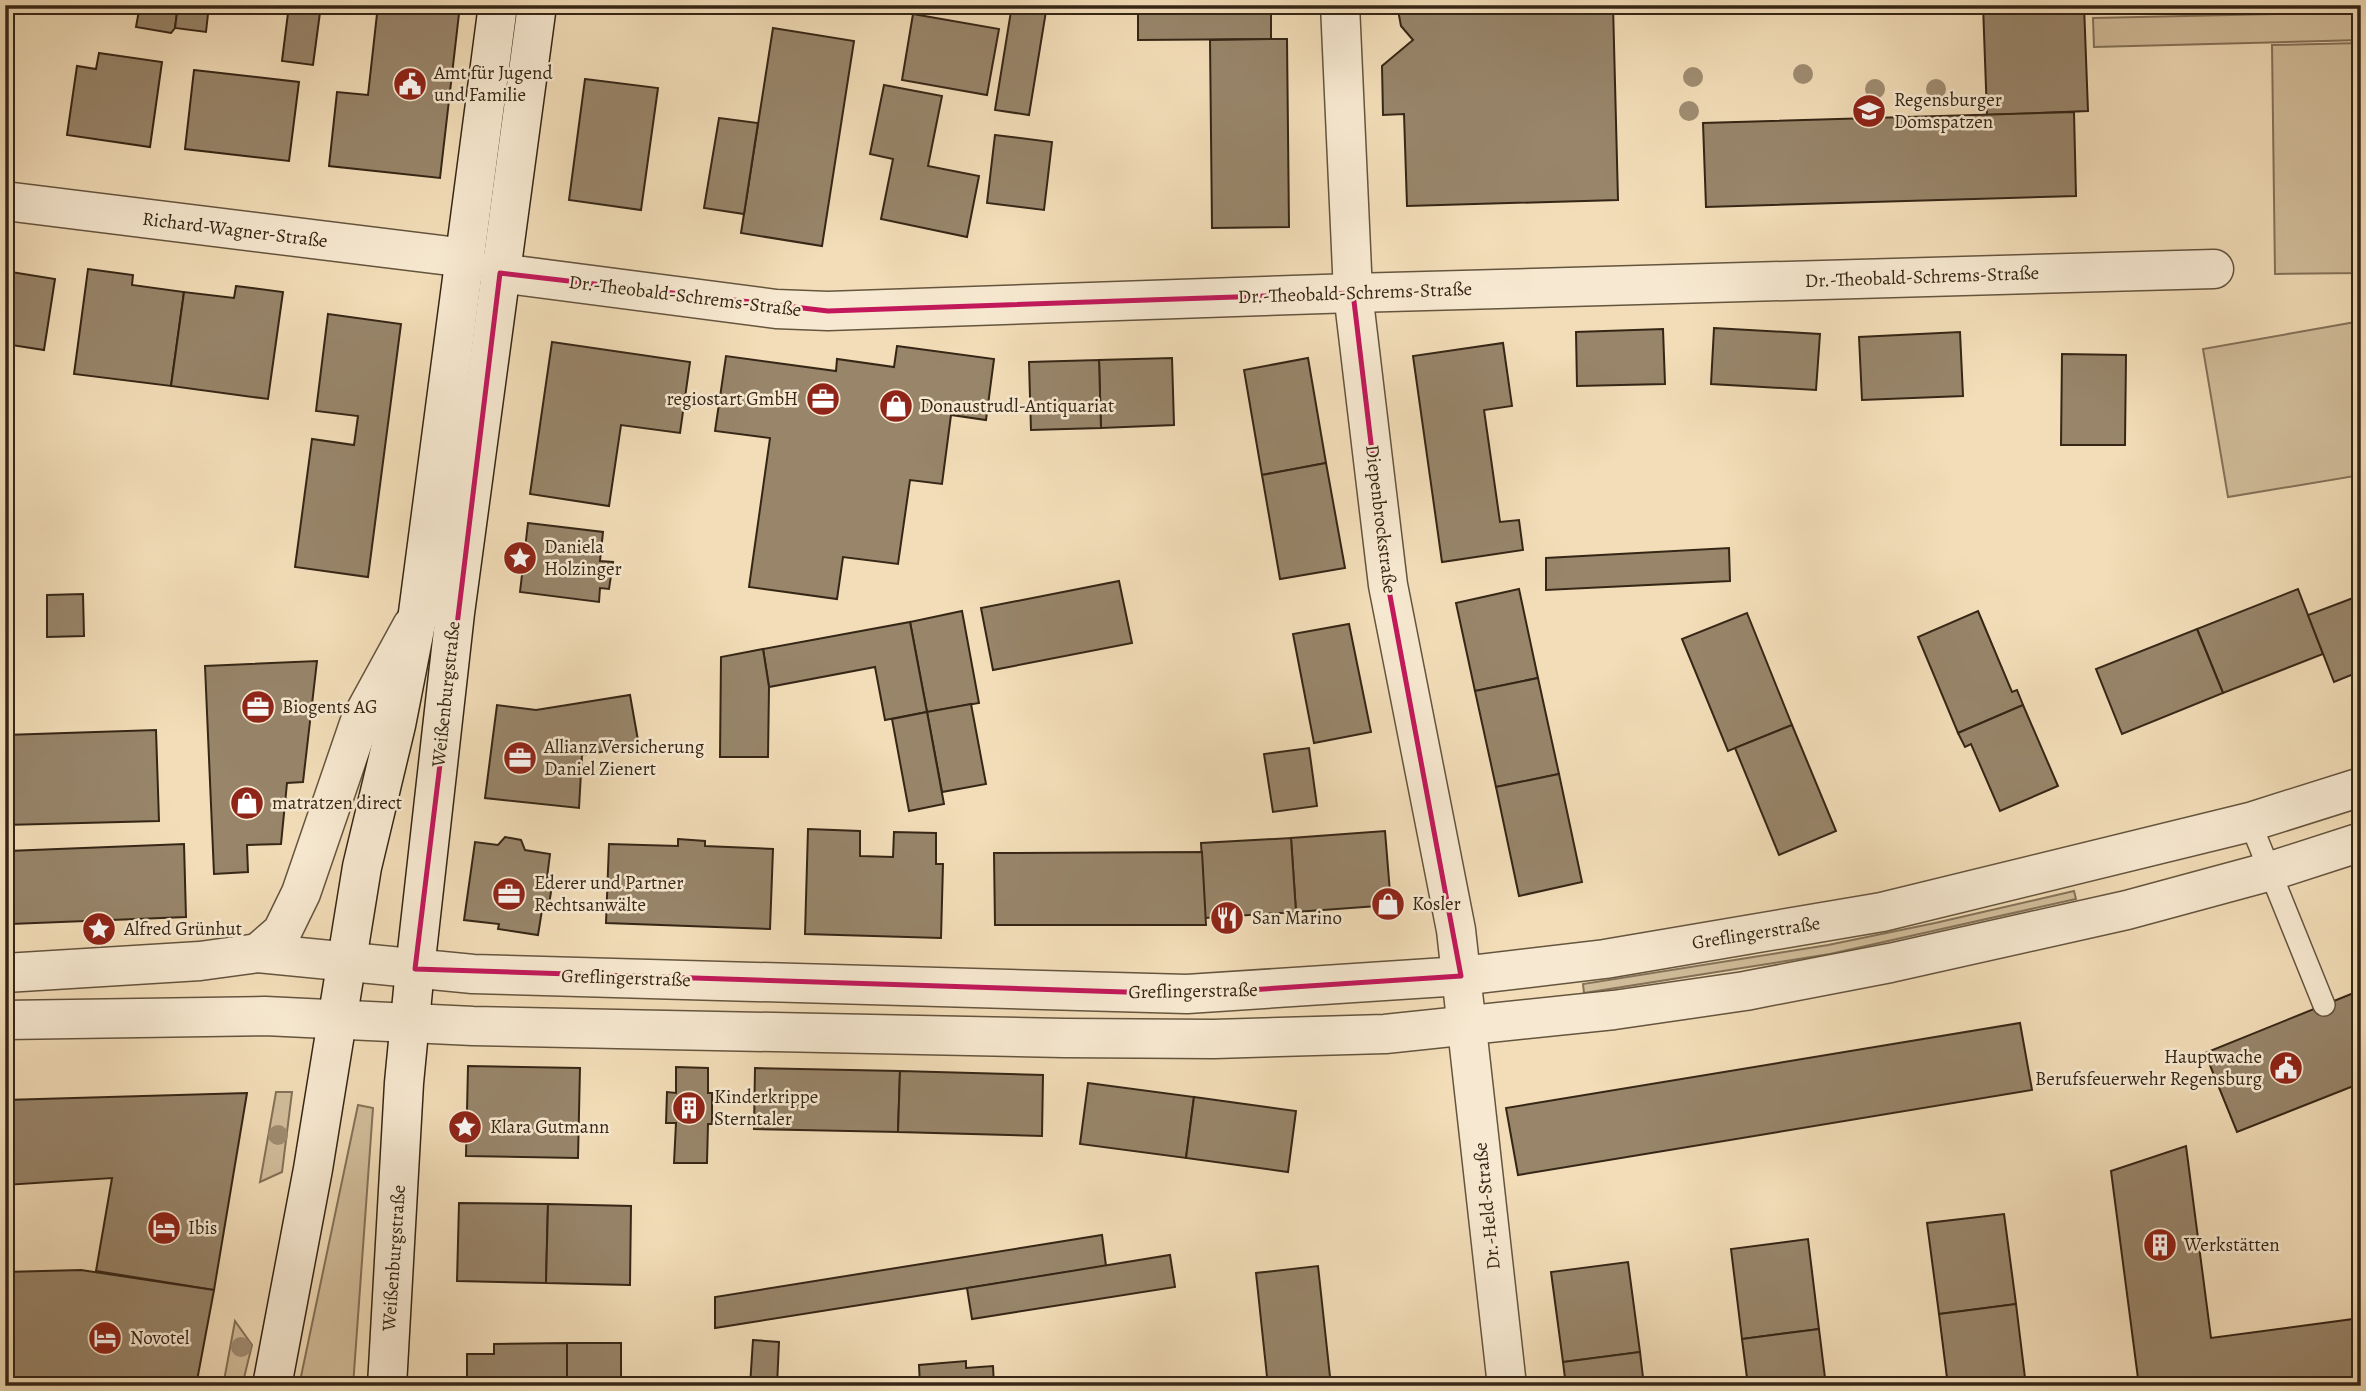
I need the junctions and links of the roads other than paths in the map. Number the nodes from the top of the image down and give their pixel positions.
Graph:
1 (498, 5) edge
2 (537, 5) edge
3 (1340, 5) edge
4 (5, 201) edge
5 (483, 266) junction
6 (2214, 269) dead end
7 (1353, 293) junction
8 (418, 613) junction
9 (2361, 787) edge
10 (2250, 822) junction
11 (2361, 842) edge
12 (2271, 871) junction
13 (258, 953) junction
14 (346, 961) junction
15 (415, 969) junction
16 (5, 973) edge
17 (1461, 976) junction
18 (2324, 1005) dead end
19 (5, 1020) edge
20 (337, 1020) junction
21 (410, 1024) junction
22 (1466, 1027) junction
23 (272, 1386) edge
24 (387, 1386) edge
25 (1507, 1386) edge

1 - 5 street, Weißenburgstraße
2 - 5 street, Weißenburgstraße
3 - 7 street, Diepenbrockstraße
4 - 5 street, Richard-Wagner-Straße
5 - 7 street, Dr.-Theobald-Schrems-Straße
5 - 8 street, Weißenburgstraße
5 - 15 street, Weißenburgstraße
6 - 7 street, Dr.-Theobald-Schrems-Straße
7 - 17 street, Diepenbrockstraße
8 - 13 street, Weißenburgstraße
8 - 14 street, Weißenburgstraße
9 - 10 street, Greflingerstraße
10 - 12 lane
10 - 17 street, Greflingerstraße
11 - 12 street
12 - 18 lane
12 - 22 street
13 - 14 street, Greflingerstraße
13 - 16 street, Greflingerstraße
14 - 15 street, Greflingerstraße
14 - 20 street, Weißenburgstraße
15 - 17 street, Greflingerstraße
15 - 21 street, Weißenburgstraße
17 - 22 street, Diepenbrockstraße
19 - 20 street
20 - 21 street
20 - 23 street, Weißenburgstraße
21 - 22 street
21 - 24 street, Weißenburgstraße
22 - 25 street, Dr.-Held-Straße

